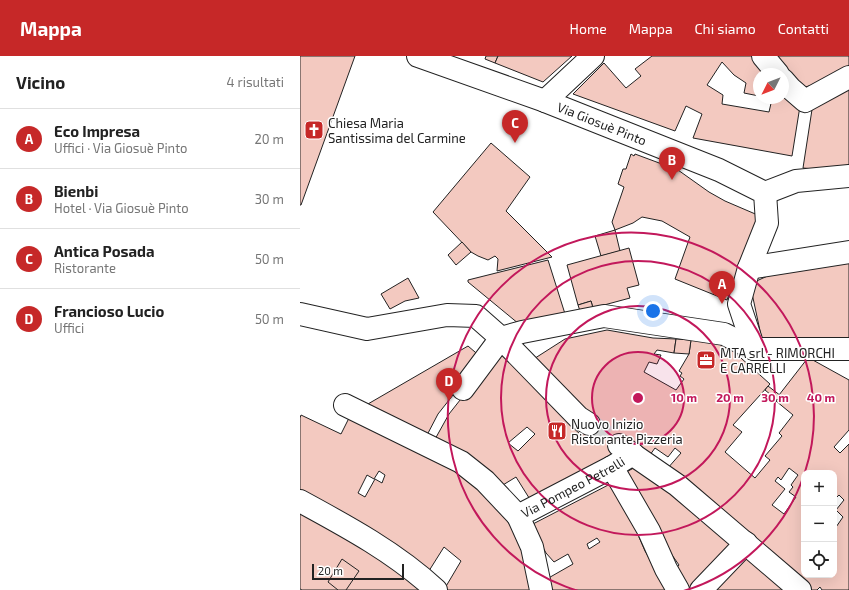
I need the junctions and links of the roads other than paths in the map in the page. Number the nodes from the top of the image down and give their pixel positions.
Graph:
1 (418, 56) edge
2 (593, 56) edge
3 (764, 56) edge
4 (773, 68) edge
5 (849, 77) edge
6 (789, 87) edge
7 (545, 101) junction
8 (849, 176) edge
9 (766, 193) junction
10 (849, 252) edge
11 (749, 268) junction
12 (300, 314) edge
13 (502, 338) junction
14 (754, 349) junction
15 (849, 349) edge
16 (463, 390) dead end
17 (345, 404) dead end
18 (589, 424) tunnel mouth
19 (612, 467) junction
20 (300, 501) edge
21 (518, 516) junction
22 (746, 543) junction
23 (436, 590) edge
24 (541, 590) edge
25 (678, 590) edge
26 (701, 590) edge
27 (800, 590) edge

1 - 7 street, Via Giosuè Pinto
2 - 7 street
3 - 4 street
5 - 6 street
7 - 9 street, Via Giosuè Pinto
8 - 9 street
9 - 11 street
10 - 11 street
11 - 14 street
12 - 13 street
13 - 14 street
13 - 16 street
13 - 18 street
14 - 15 street
17 - 21 street
19 - 21 street, Via Pompeo Petrelli
19 - 22 street, Via Pompeo Petrelli
19 - 25 street
20 - 23 street
21 - 24 street, Via Pompeo Petrelli
22 - 26 street
22 - 27 street

